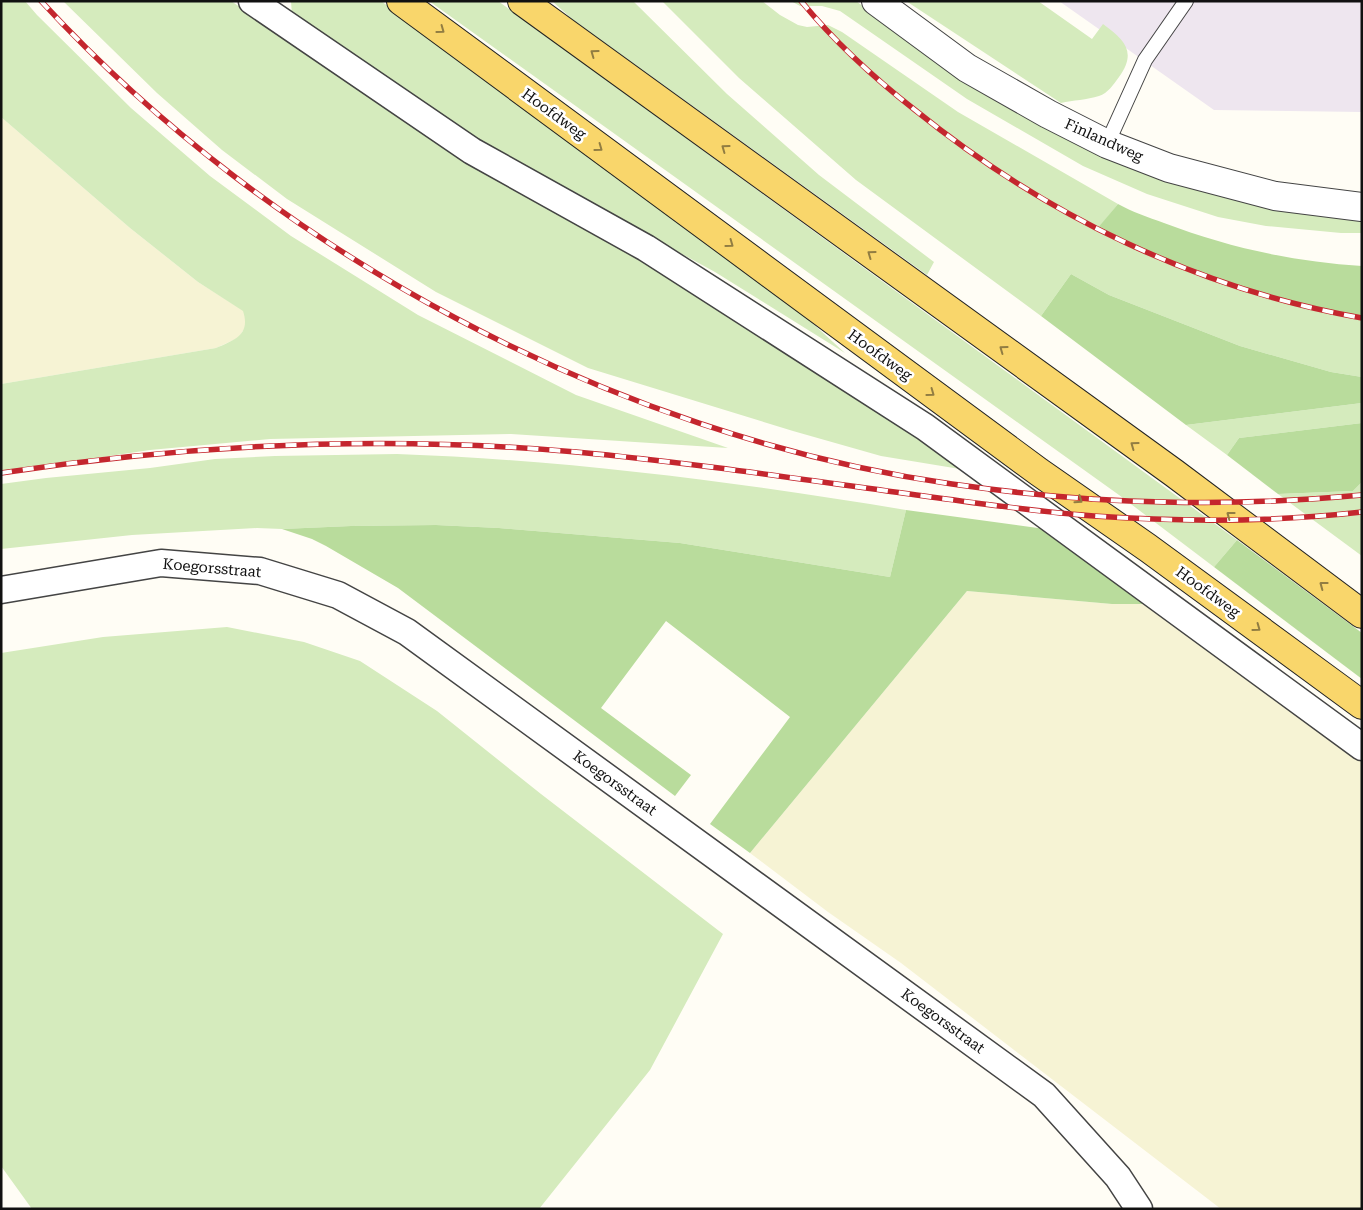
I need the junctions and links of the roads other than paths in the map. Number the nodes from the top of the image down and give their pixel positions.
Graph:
1 (252, 1) edge
2 (401, 1) edge
3 (522, 1) edge
4 (876, 1) edge
5 (1186, 1) edge
6 (1107, 144) junction
7 (1362, 207) edge
8 (1, 590) edge
9 (1362, 614) edge
10 (1362, 705) edge
11 (1362, 747) edge
12 (1139, 1209) edge

1 - 11 street
2 -> 10 main road, Hoofdweg
9 -> 3 main road
4 - 6 street, Finlandweg
5 - 6 lane
6 - 7 street, Finlandweg
8 - 12 street, Koegorsstraat

